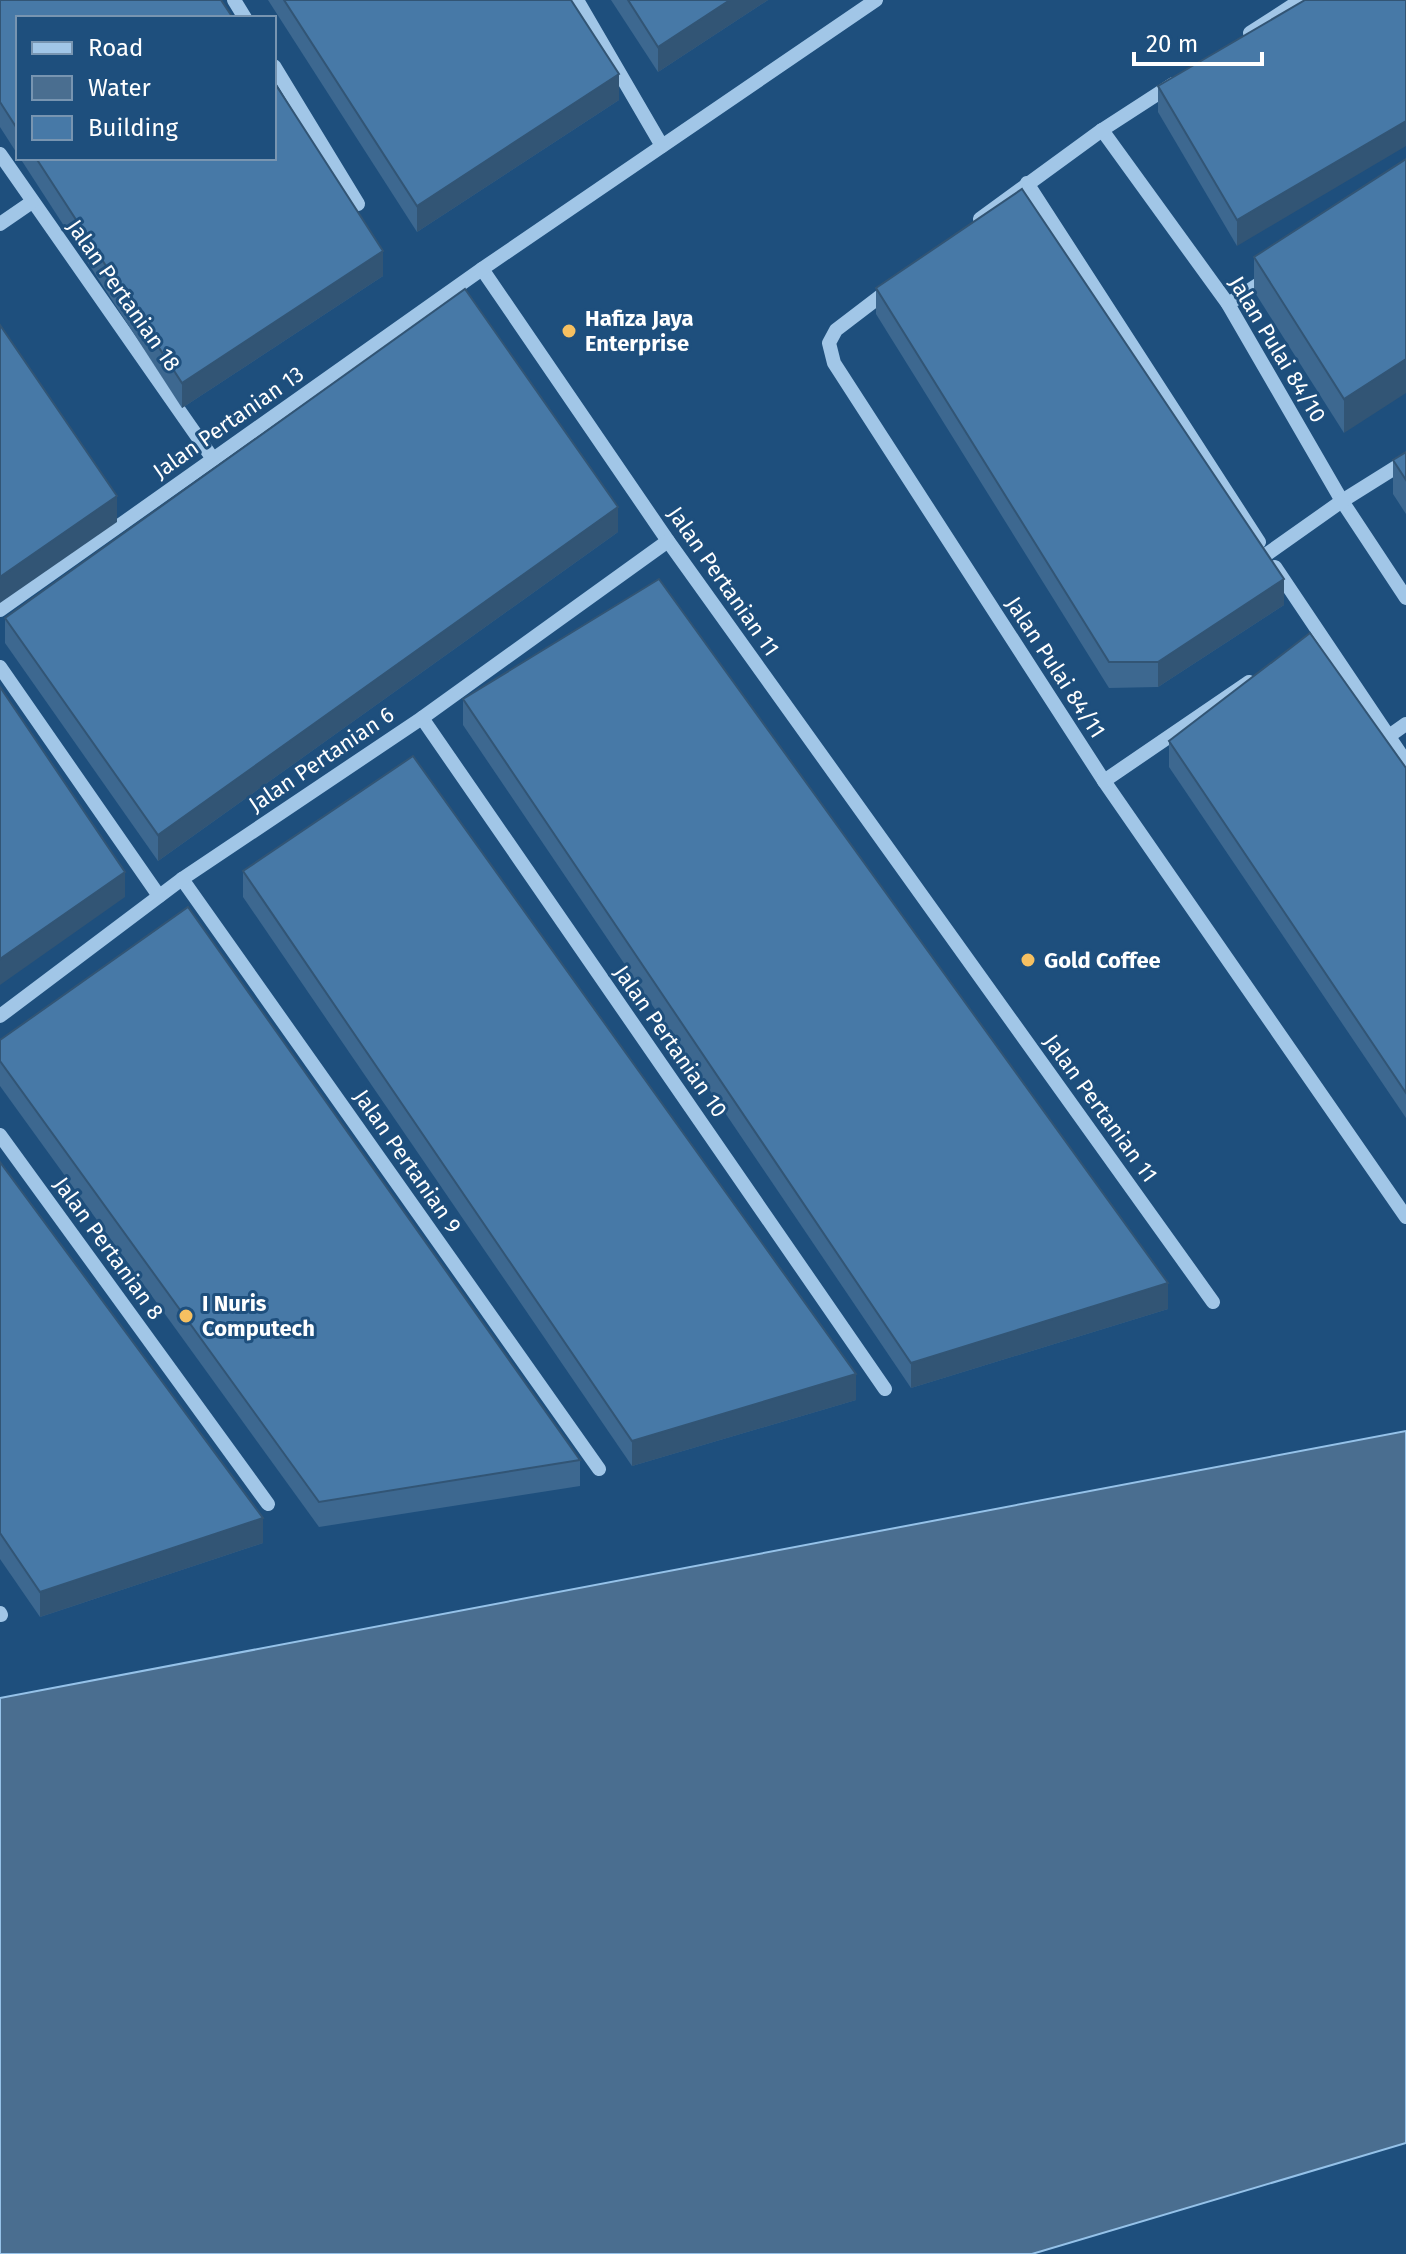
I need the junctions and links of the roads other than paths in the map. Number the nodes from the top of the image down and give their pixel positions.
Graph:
1 (577, 0) edge
2 (876, 0) edge
3 (1301, 0) edge
4 (1235, 43) edge
5 (276, 69) edge
6 (1182, 78) edge
7 (1102, 130) junction
8 (662, 146) junction
9 (0, 154) edge
10 (1027, 183) junction
11 (32, 202) junction
12 (358, 204) dead end
13 (0, 224) edge
14 (968, 229) edge
15 (482, 269) junction
16 (1279, 271) edge
17 (908, 275) edge
18 (1228, 304) junction
19 (213, 459) junction
20 (1406, 461) edge
21 (1342, 501) junction
22 (668, 541) junction
23 (1267, 554) junction
24 (1406, 598) edge
25 (0, 610) edge
26 (0, 667) edge
27 (1256, 677) edge
28 (422, 718) junction
29 (1406, 724) edge
30 (1389, 736) junction
31 (1406, 762) edge
32 (1104, 781) junction
33 (182, 879) junction
34 (159, 896) junction
35 (0, 1016) edge
36 (0, 1135) edge
37 (1406, 1217) edge
38 (1213, 1302) dead end
39 (885, 1389) dead end
40 (599, 1469) dead end
41 (268, 1504) dead end

1 - 8 street
2 - 8 street
3 - 4 street
5 - 12 street
6 - 7 street
7 - 10 street
7 - 18 street, Jalan Pulai 84/10
8 - 15 street
9 - 11 street, Jalan Pertanian 18
10 - 14 street
10 - 23 street
11 - 13 street
11 - 19 street, Jalan Pertanian 18
15 - 19 street, Jalan Pertanian 13
15 - 22 street, Jalan Pertanian 11
16 - 18 street
17 - 32 street, Jalan Pulai 84/11
18 - 21 street, Jalan Pulai 84/10
19 - 25 street, Jalan Pertanian 13
20 - 21 street
21 - 23 street
21 - 24 street, Jalan Pulai 84/10
22 - 28 street, Jalan Pertanian 6
22 - 38 street, Jalan Pertanian 11
23 - 30 street
26 - 34 street
27 - 32 street
28 - 33 street, Jalan Pertanian 6
28 - 39 street, Jalan Pertanian 10
29 - 30 street
30 - 31 street
32 - 37 street, Jalan Pulai 84/11
33 - 34 street, Jalan Pertanian 6
33 - 40 street, Jalan Pertanian 9
34 - 35 street, Jalan Pertanian 6
36 - 41 street, Jalan Pertanian 8

